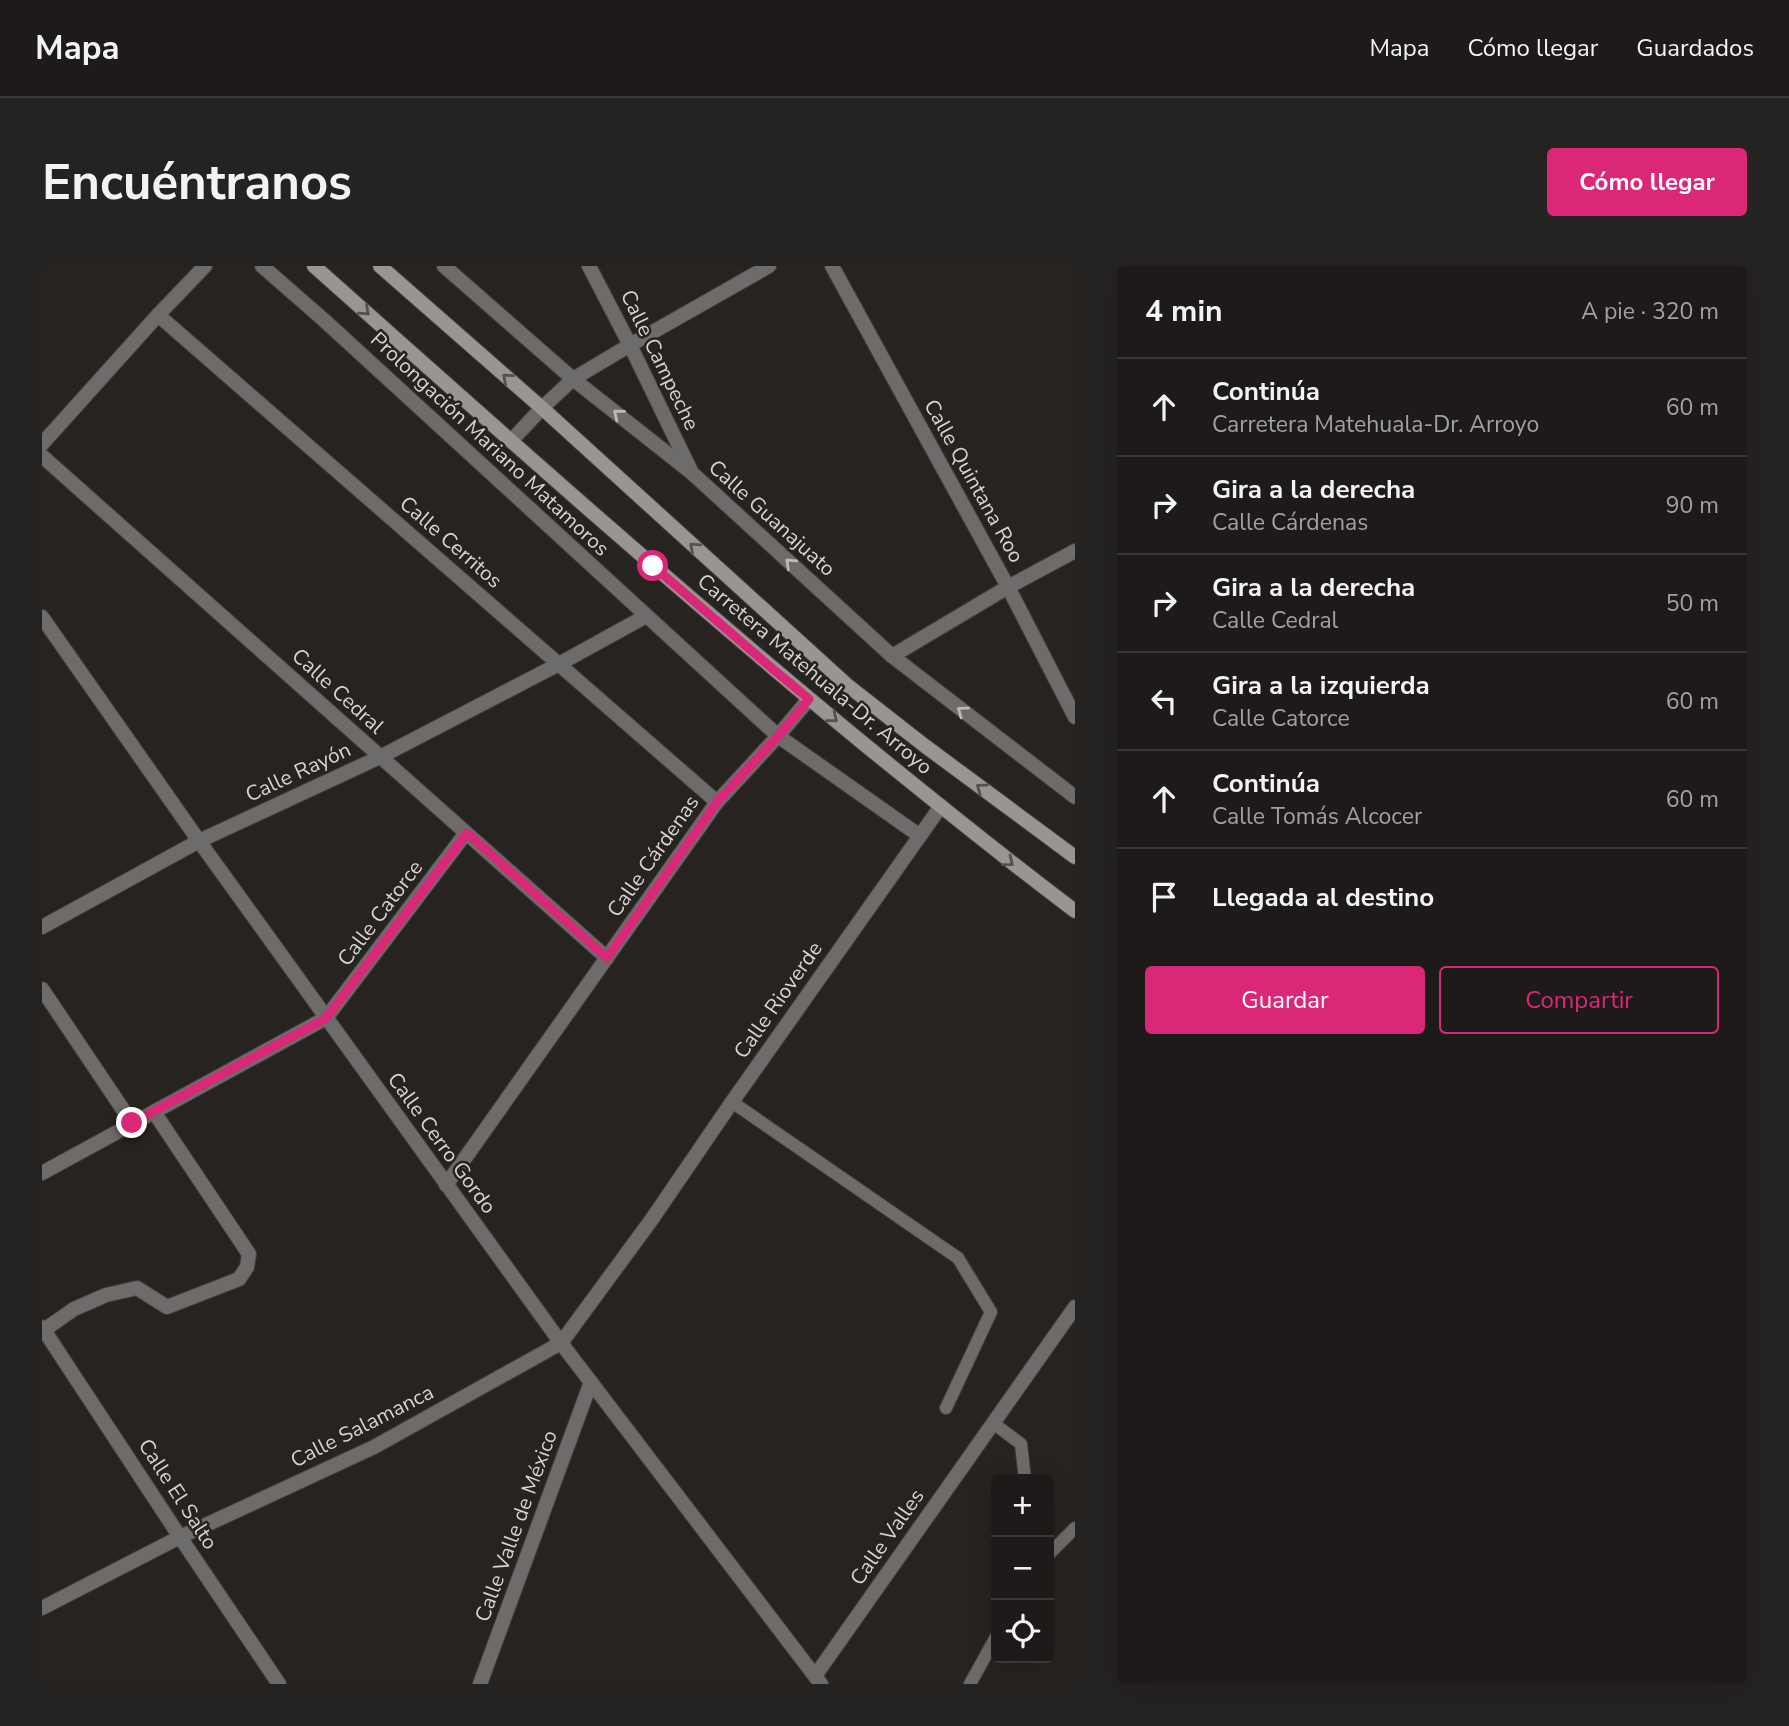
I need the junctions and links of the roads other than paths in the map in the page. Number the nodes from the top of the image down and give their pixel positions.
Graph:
1 (205, 266) edge
2 (262, 266) edge
3 (314, 266) edge
4 (380, 266) edge
5 (444, 266) edge
6 (589, 266) edge
7 (769, 266) edge
8 (832, 266) edge
9 (158, 315) junction
10 (630, 345) junction
11 (573, 379) junction
12 (542, 408) junction
13 (511, 441) junction
14 (42, 444) edge
15 (42, 456) edge
16 (692, 473) junction
17 (1075, 551) edge
18 (1008, 587) junction
19 (646, 616) junction
20 (42, 617) edge
21 (892, 656) junction
22 (559, 664) junction
23 (809, 699) junction
24 (1075, 717) edge
25 (778, 736) junction
26 (380, 757) junction
27 (1075, 797) edge
28 (717, 802) junction
29 (941, 806) junction
30 (467, 833) junction
31 (920, 835) junction
32 (198, 841) junction
33 (1075, 857) edge
34 (1075, 911) edge
35 (42, 927) edge
36 (607, 958) junction
37 (42, 989) edge
38 (326, 1018) junction
39 (732, 1102) junction
40 (154, 1112) junction
41 (132, 1123) junction
42 (42, 1173) edge
43 (446, 1185) junction
44 (652, 1219) joint
45 (1075, 1307) edge
46 (43, 1328) edge
47 (561, 1343) junction
48 (591, 1382) junction
49 (946, 1408) dead end
50 (993, 1423) junction
51 (1025, 1474) edge
52 (1075, 1528) edge
53 (180, 1538) junction
54 (1054, 1549) edge
55 (42, 1608) edge
56 (991, 1646) edge
57 (818, 1680) edge
58 (279, 1684) edge
59 (480, 1684) edge
60 (970, 1684) edge

1 - 9 street
2 - 19 street, Prolongación Mariano Matamoros
3 -> 13 main road, Carretera Matehuala-Dr. Arroyo
12 -> 4 main road, Carretera Matehuala-Dr. Arroyo
5 - 11 street, Calle Guanajuato
6 - 10 street, Calle Campeche
7 - 10 street
8 - 18 street, Calle Quintana Roo
9 - 14 street
9 - 22 street, Calle Cerritos
10 - 11 street
10 - 16 street, Calle Campeche
11 - 12 street
16 -> 11 street, Calle Guanajuato
12 - 13 street
33 -> 12 main road, Carretera Matehuala-Dr. Arroyo
13 - 23 main road, Carretera Matehuala-Dr. Arroyo
15 - 26 street, Calle Cedral
21 -> 16 street, Calle Guanajuato
17 - 18 street
18 - 21 street
18 - 24 street, Calle Quintana Roo
19 - 22 street, Calle Rayón
19 - 25 street, Prolongación Mariano Matamoros
20 - 32 street, Calle Cerro Gordo
27 -> 21 street, Calle Guanajuato
22 - 26 street, Calle Rayón
22 - 28 street, Calle Cerritos
23 - 25 street, Calle Cárdenas
23 -> 29 main road, Carretera Matehuala-Dr. Arroyo
25 - 28 street, Calle Cárdenas
25 - 31 street, Prolongación Mariano Matamoros
26 - 30 street, Calle Cedral
26 - 32 street, Calle Rayón
28 - 36 street, Calle Cárdenas
29 - 31 street, Calle Rioverde
29 -> 34 main road, Carretera Matehuala-Dr. Arroyo
30 - 36 street, Calle Cedral
30 - 38 street, Calle Catorce
31 - 39 street, Calle Rioverde
32 - 35 street, Calle Rayón
32 - 38 street, Calle Cerro Gordo
36 - 43 street, Calle Cárdenas
37 - 41 street
38 - 40 street
38 - 43 street, Calle Cerro Gordo
39 - 44 street, Calle Rioverde
39 - 49 lane
40 - 41 street
40 - 46 street
41 - 42 street
43 - 47 street, Calle Cerro Gordo
44 - 47 street, Calle Salamanca
45 - 50 street, Calle Valles
46 - 53 street, Calle El Salto
47 - 48 street, Calle Cerro Gordo
47 - 53 street, Calle Salamanca
48 - 57 street, Calle Cerro Gordo
48 - 59 street, Calle Valle de México
50 - 51 lane
50 - 57 street, Calle Valles
52 - 54 lane
53 - 55 street, Calle Salamanca
53 - 58 street, Calle El Salto
56 - 60 lane

